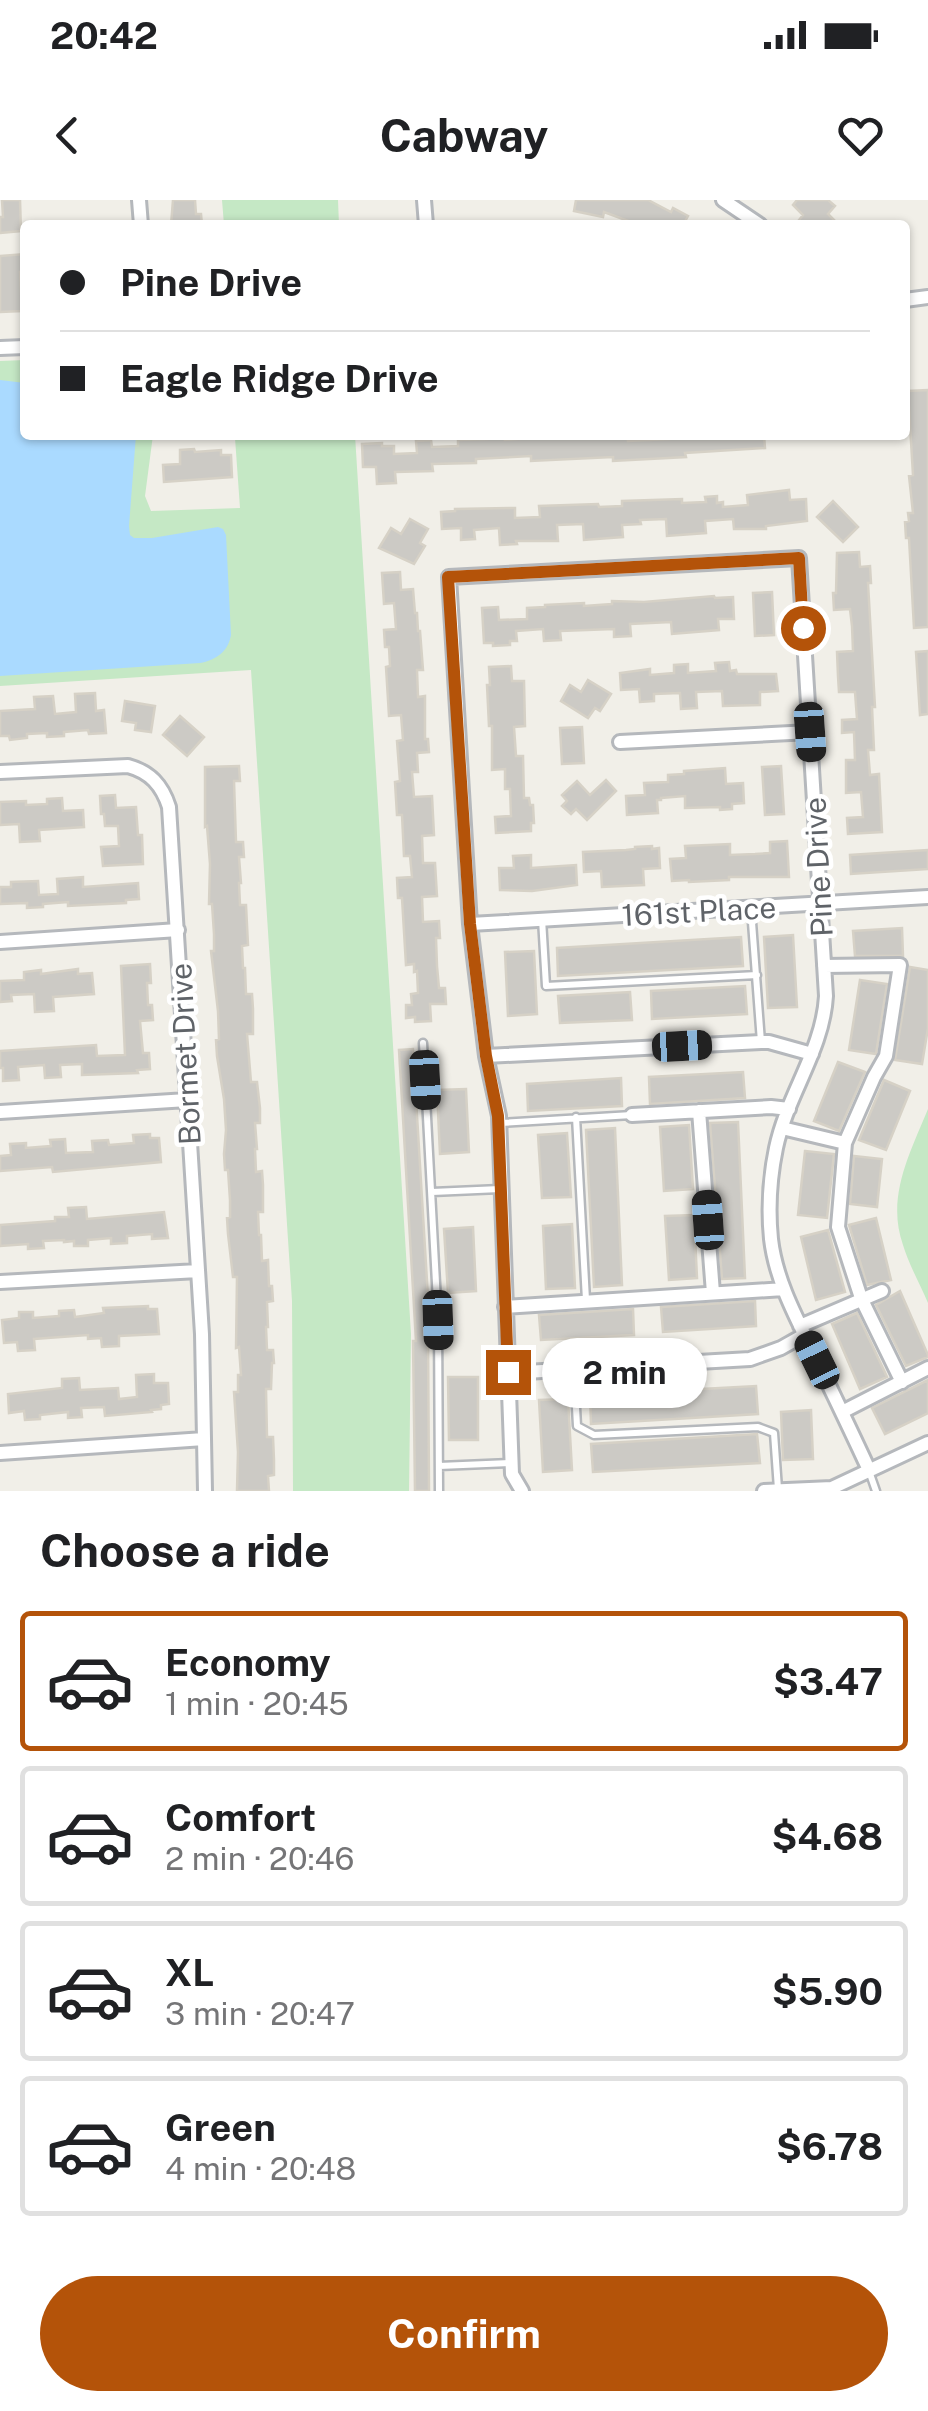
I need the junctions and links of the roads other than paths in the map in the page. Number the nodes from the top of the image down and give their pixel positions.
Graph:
1 (723, 200) edge
2 (753, 220) edge
3 (810, 732) junction
4 (620, 742) dead end
5 (0, 772) edge
6 (928, 898) edge
7 (821, 905) junction
8 (751, 909) junction
9 (542, 920) junction
10 (470, 924) junction
11 (178, 930) junction
12 (0, 942) edge
13 (824, 966) junction
14 (757, 975) junction
15 (761, 1042) junction
16 (423, 1043) dead end
17 (812, 1054) junction
18 (486, 1056) junction
19 (188, 1100) junction
20 (789, 1109) junction
21 (0, 1112) edge
22 (699, 1112) junction
23 (632, 1116) joint
24 (576, 1117) junction
25 (499, 1123) junction
26 (782, 1128) junction
27 (846, 1144) junction
28 (501, 1189) junction
29 (432, 1192) junction
30 (198, 1271) junction
31 (0, 1282) edge
32 (784, 1288) junction
33 (882, 1290) dead end
34 (713, 1293) junction
35 (861, 1298) junction
36 (586, 1302) junction
37 (506, 1307) junction
38 (802, 1330) junction
39 (928, 1368) edge
40 (574, 1369) junction
41 (508, 1372) junction
42 (902, 1382) junction
43 (842, 1412) junction
44 (204, 1439) junction
45 (928, 1443) edge
46 (0, 1453) edge
47 (512, 1463) junction
48 (439, 1466) junction
49 (868, 1470) junction
50 (778, 1490) edge
51 (205, 1491) edge
52 (439, 1491) edge
53 (522, 1491) edge
54 (764, 1491) edge
55 (876, 1491) edge

1 - 2 street
3 - 4 street
3 - 7 street, Pine Drive
3 - 10 street, Pine Drive
5 - 11 street, Bormet Drive
6 - 7 street, 161st Place
7 - 8 street, 161st Place
7 - 13 street, Pine Drive
8 - 9 street, 161st Place
8 - 14 lane
9 - 10 street, 161st Place
9 - 14 lane
10 - 18 street
11 - 12 street
11 - 19 street, Bormet Drive
13 - 17 street, Pine Drive
13 - 27 street
14 - 15 lane
15 - 17 street
15 - 18 street
16 - 29 lane
17 - 20 street, Pine Drive
18 - 25 street
19 - 21 street
19 - 30 street, Bormet Drive
20 - 22 street
20 - 26 street, Pine Drive
22 - 23 street
22 - 34 street
23 - 24 lane
24 - 25 lane
24 - 36 lane
25 - 28 street
26 - 27 street
26 - 32 street, Pine Drive
27 - 35 street
28 - 29 lane
28 - 37 street
29 - 48 lane
30 - 31 street
30 - 44 street, Bormet Drive
32 - 34 street
32 - 38 street, Pine Drive
33 - 35 street
34 - 36 street
35 - 38 street
35 - 42 street
36 - 37 street
37 - 41 street
38 - 40 street
38 - 43 street, Pine Drive
39 - 42 street
40 - 41 street
40 - 50 lane
41 - 47 street
42 - 43 street
43 - 49 street, Pine Drive
44 - 46 street
44 - 51 street, Bormet Drive
45 - 49 street
47 - 48 lane
47 - 53 street
48 - 52 lane
49 - 50 street
49 - 55 lane
50 - 54 street

